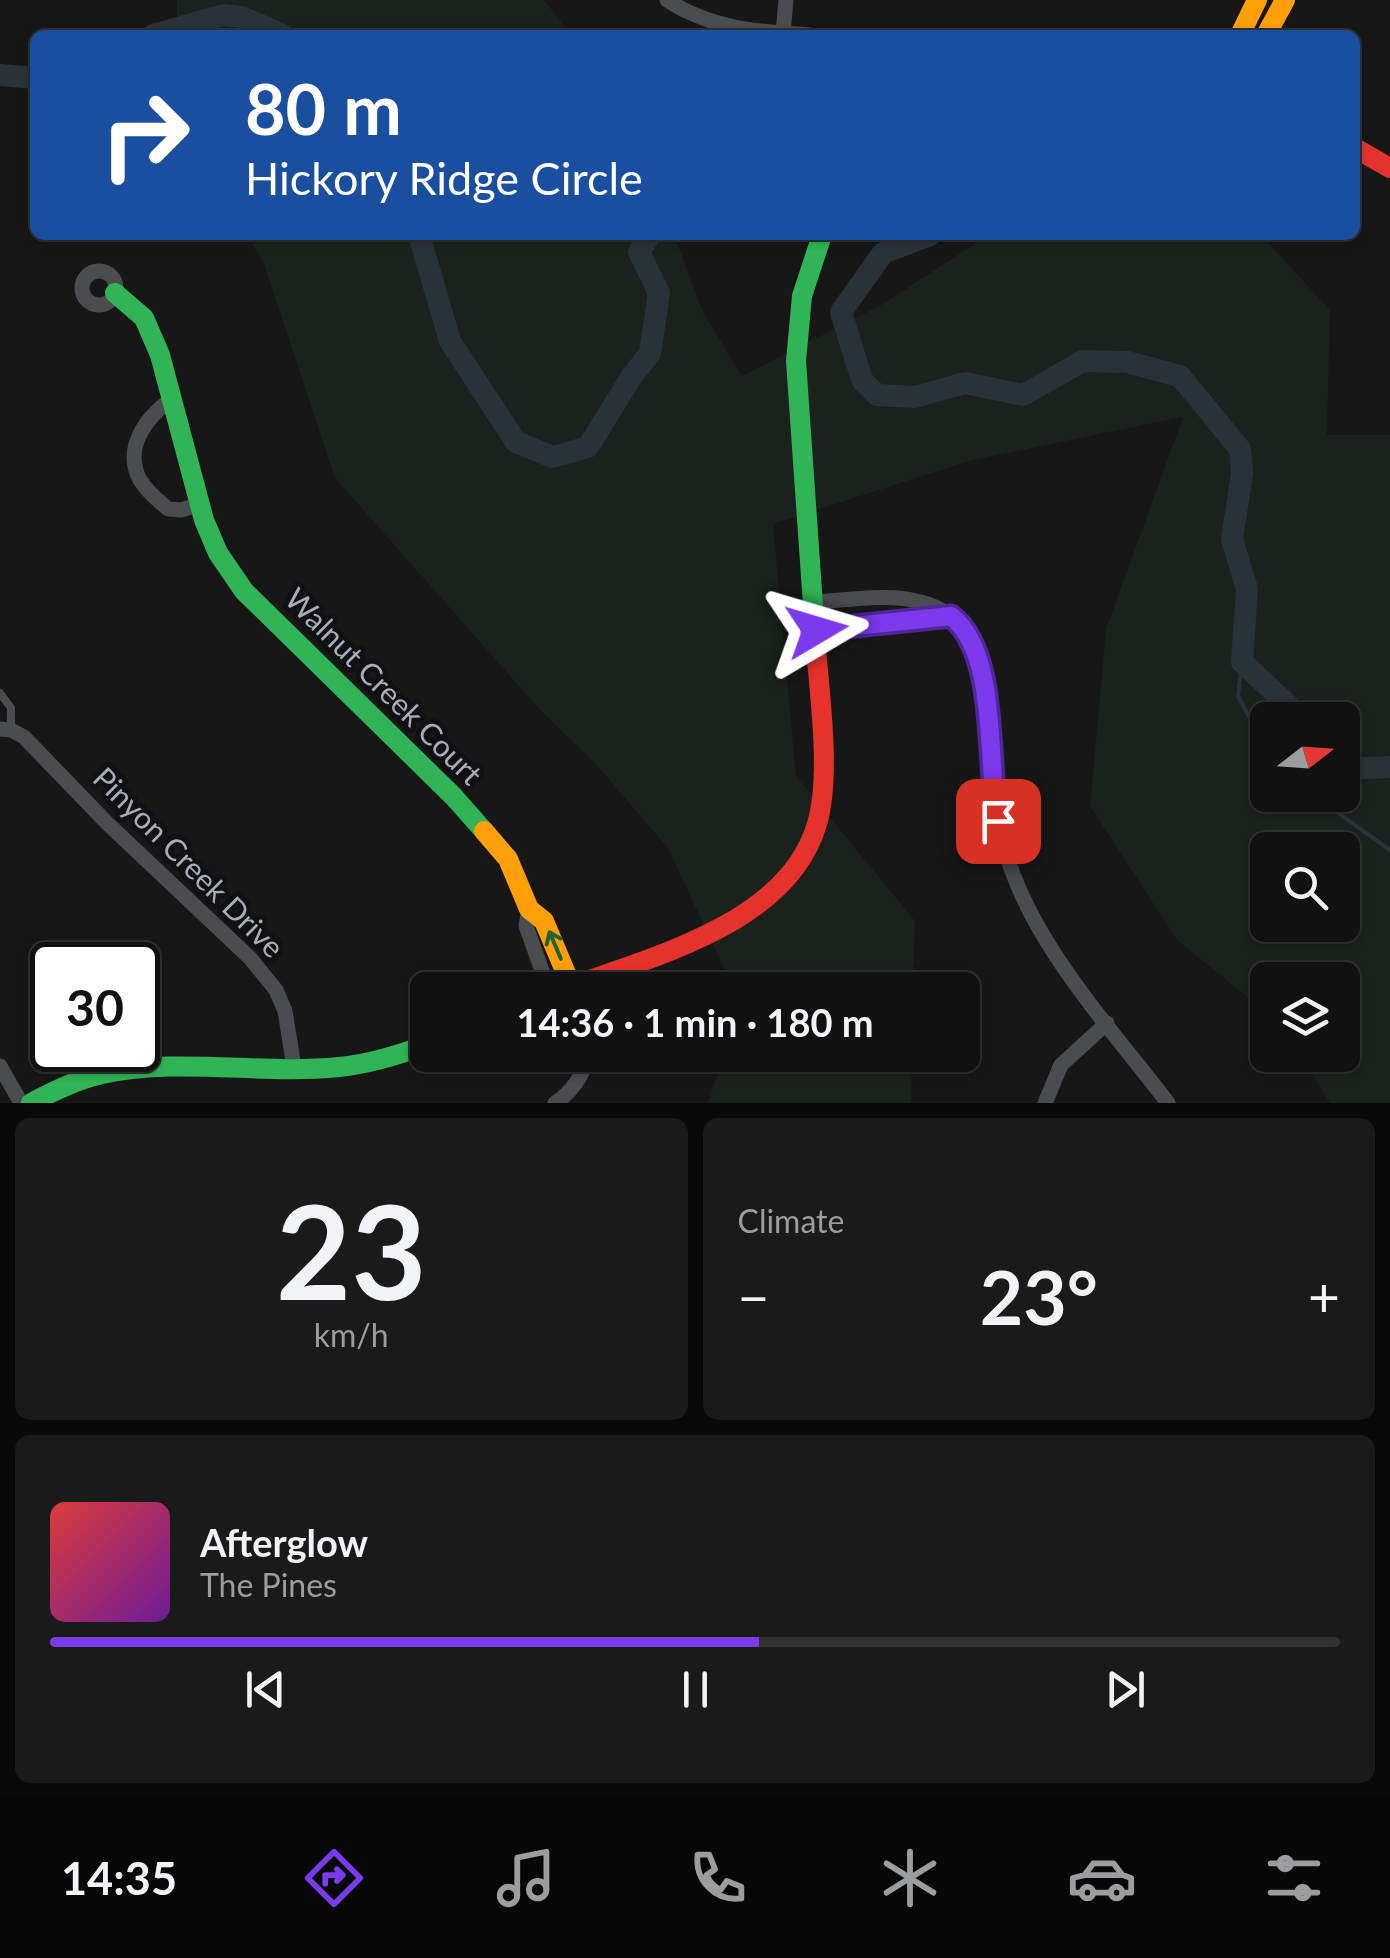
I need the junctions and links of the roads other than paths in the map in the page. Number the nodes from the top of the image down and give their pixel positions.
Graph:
1 (667, 0) edge
2 (786, 0) edge
3 (1256, 0) edge
4 (1285, 0) edge
5 (745, 30) edge
6 (782, 30) edge
7 (1242, 30) edge
8 (1269, 30) edge
9 (1360, 151) edge
10 (1390, 168) edge
11 (820, 240) edge
12 (115, 293) dead end
13 (172, 399) junction
14 (200, 504) junction
15 (816, 602) junction
16 (951, 616) junction
17 (817, 630) junction
18 (0, 693) edge
19 (5, 730) edge
20 (529, 909) junction
21 (543, 972) edge
22 (564, 972) edge
23 (613, 972) edge
24 (1107, 1023) junction
25 (410, 1051) edge
26 (0, 1066) edge
27 (294, 1068) junction
28 (578, 1072) edge
29 (581, 1072) edge
30 (579, 1078) junction
31 (21, 1103) edge
32 (31, 1103) edge
33 (555, 1103) edge
34 (1045, 1103) edge
35 (1168, 1103) edge

1 - 5 street
2 - 6 street
3 - 7 street
4 - 8 street
9 - 10 street
11 - 15 street
12 - 13 street, Walnut Creek Court
13 - 14 street, Walnut Creek Court
13 - 14 street
14 - 20 street, Walnut Creek Court
15 - 16 street
15 - 17 street
16 - 17 street
16 - 24 street
17 - 23 street
18 - 19 lane
19 - 27 street, Pinyon Creek Drive
20 - 21 street, Walnut Creek Court
22 -> 20 street, Walnut Creek Court
24 - 34 street
24 - 35 street
25 - 27 street
26 - 31 street
27 - 32 street
28 - 30 street
29 - 30 street
30 - 33 street

